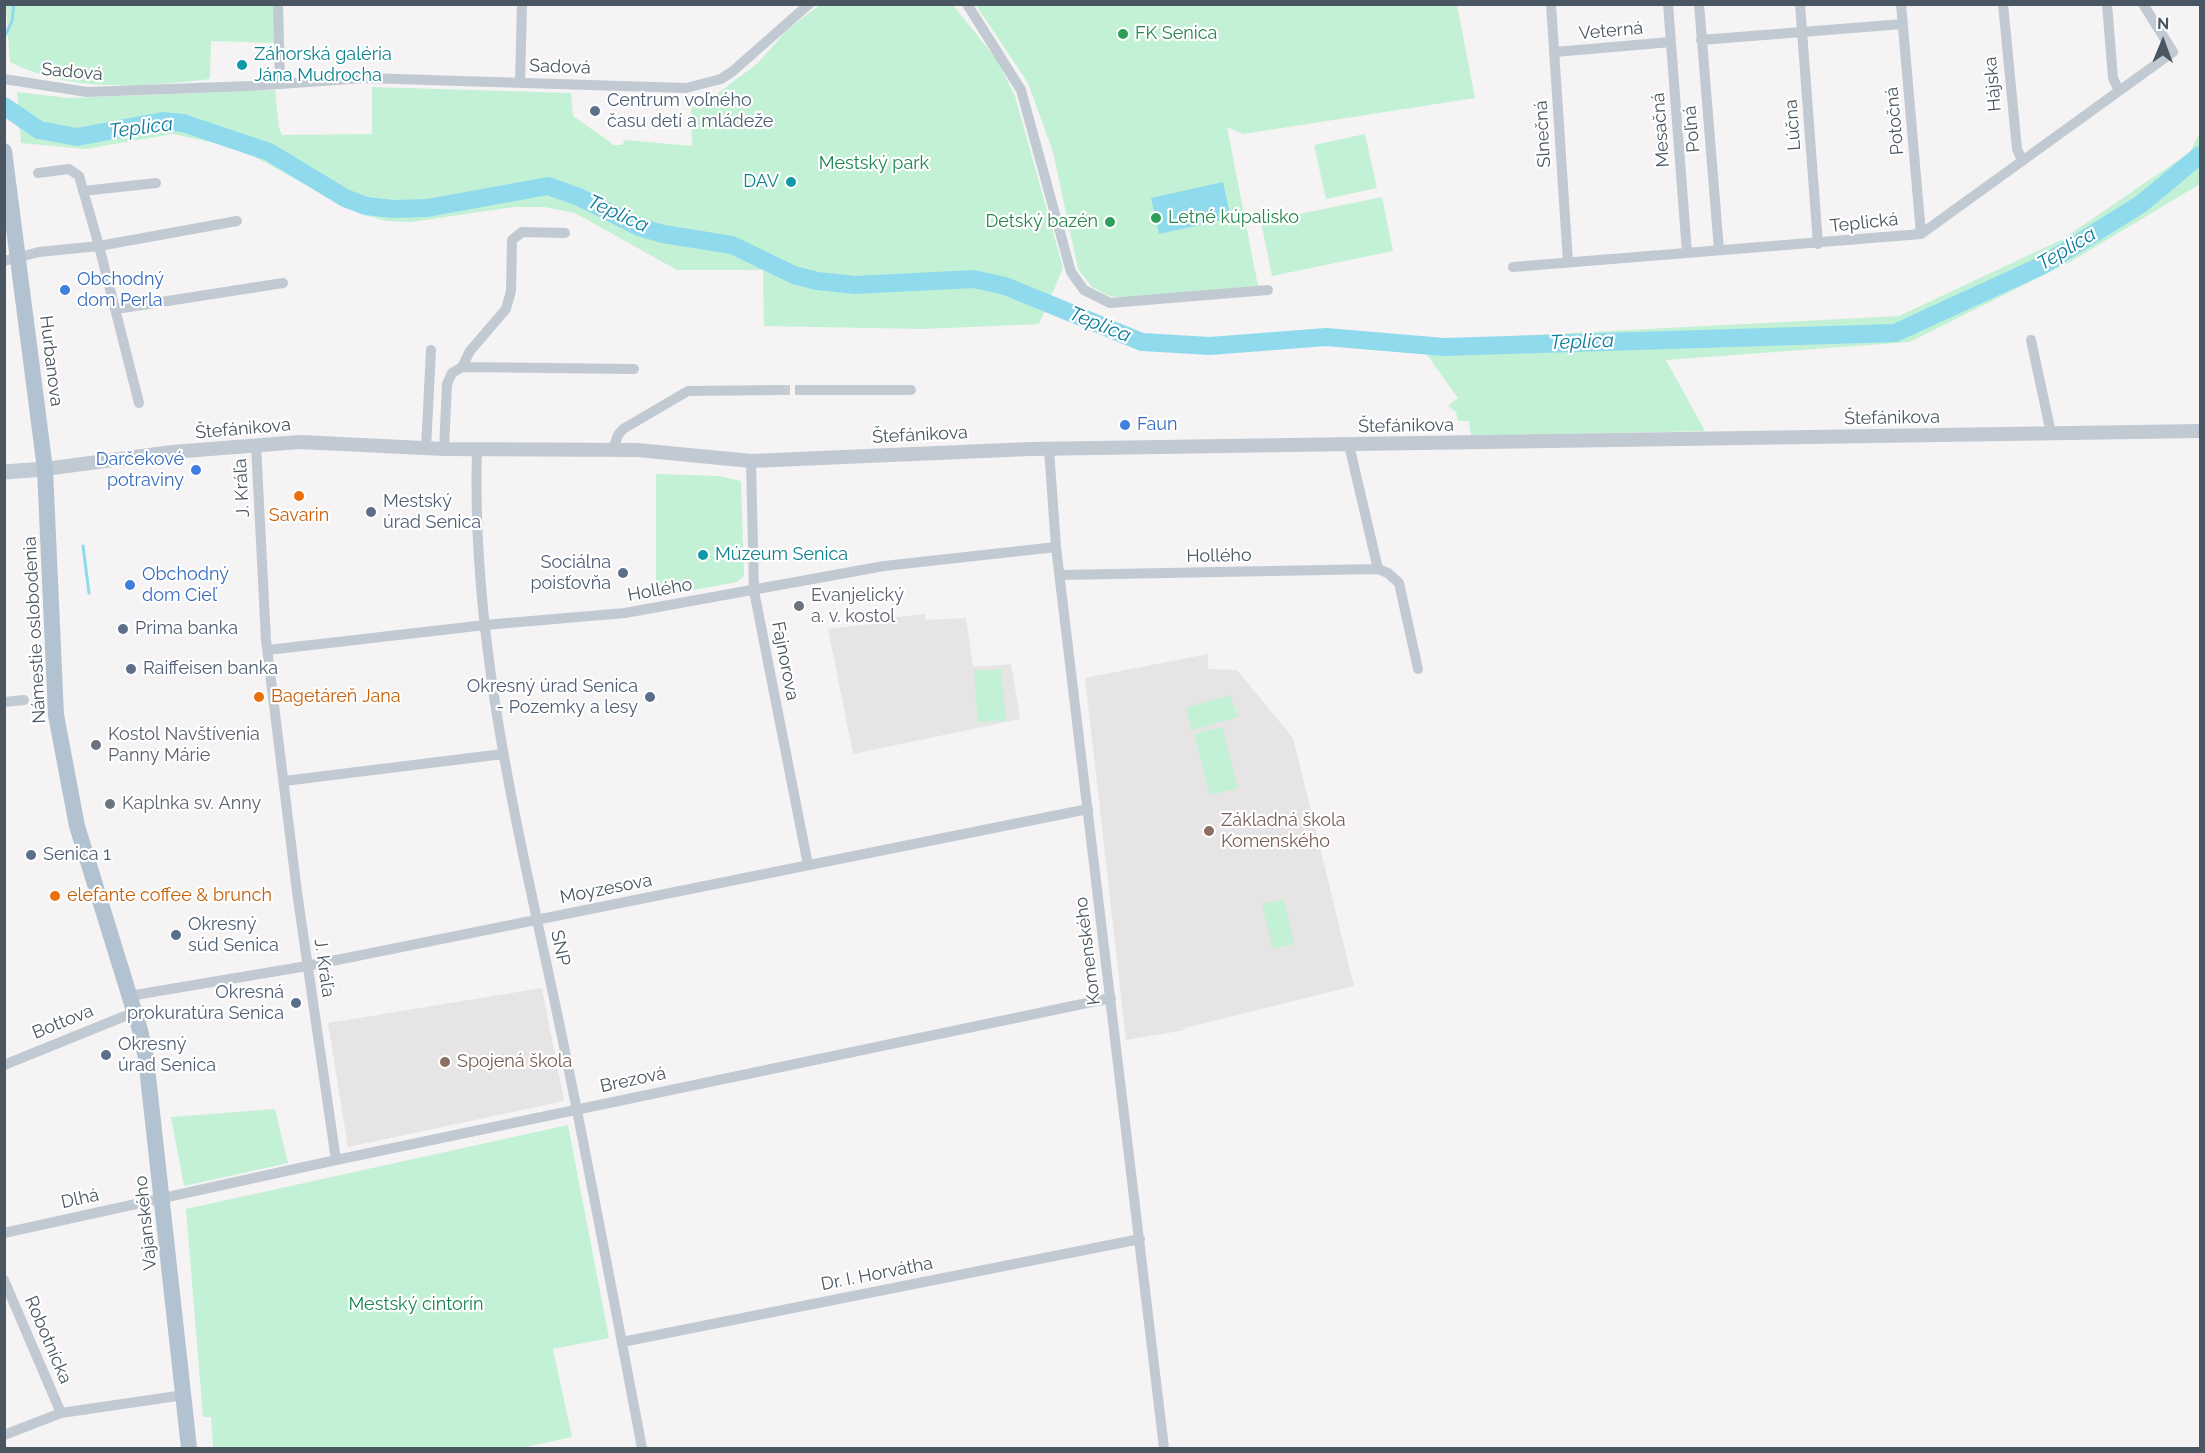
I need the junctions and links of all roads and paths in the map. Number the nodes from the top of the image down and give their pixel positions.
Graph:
1 (278, 4) edge
2 (522, 4) edge
3 (809, 4) edge
4 (967, 4) edge
5 (1551, 4) edge
6 (1668, 4) edge
7 (1699, 4) edge
8 (1800, 4) edge
9 (1901, 4) edge
10 (2003, 4) edge
11 (2107, 4) edge
12 (2143, 4) edge
13 (1903, 24) junction
14 (1802, 32) junction
15 (1701, 40) junction
16 (1671, 42) junction
17 (1555, 52) junction
18 (4, 79) edge
19 (520, 83) junction
20 (280, 84) junction
21 (2119, 91) junction
22 (4, 151) edge
23 (2022, 160) junction
24 (38, 173) dead end
25 (156, 183) dead end
26 (83, 191) junction
27 (237, 221) dead end
28 (565, 232) dead end
29 (1921, 234) junction
30 (1818, 244) junction
31 (99, 246) junction
32 (1719, 250) junction
33 (1686, 253) junction
34 (11, 260) edge
35 (1568, 262) junction
36 (1513, 267) dead end
37 (283, 283) dead end
38 (1268, 290) dead end
39 (116, 309) junction
40 (2031, 340) dead end
41 (431, 350) dead end
42 (462, 367) junction
43 (634, 369) dead end
44 (780, 390) tunnel mouth
45 (800, 390) tunnel mouth
46 (911, 390) dead end
47 (139, 403) dead end
48 (2200, 431) edge
49 (2051, 433) junction
50 (256, 445) junction
51 (1349, 445) junction
52 (426, 448) junction
53 (444, 449) junction
54 (613, 449) junction
55 (1049, 449) junction
56 (477, 450) junction
57 (751, 461) junction
58 (45, 469) junction
59 (4, 472) edge
60 (1056, 547) junction
61 (1377, 569) junction
62 (1060, 575) junction
63 (754, 591) junction
64 (485, 625) junction
65 (268, 650) junction
66 (1418, 669) dead end
67 (24, 700) dead end
68 (4, 702) edge
69 (503, 754) junction
70 (284, 781) junction
71 (1088, 809) junction
72 (808, 865) junction
73 (537, 920) junction
74 (307, 966) junction
75 (1111, 998) junction
76 (132, 1004) junction
77 (4, 1065) edge
78 (578, 1109) junction
79 (336, 1160) junction
80 (162, 1198) junction
81 (4, 1233) edge
82 (1140, 1239) junction
83 (4, 1280) edge
84 (622, 1342) junction
85 (184, 1395) junction
86 (61, 1413) junction
87 (4, 1434) edge
88 (189, 1449) edge
89 (642, 1449) edge
90 (1164, 1449) edge

1 - 20 street
2 - 19 street
3 - 19 street, Sadová
4 - 38 street
5 - 17 street, Slnečná
6 - 16 street, Mesačná
7 - 15 street, Poľná
8 - 14 street, Lúčna
9 - 13 street, Potočná
10 - 23 street, Hájska
11 - 21 street
12 - 21 street, Teplická
13 - 14 street
13 - 29 street, Potočná
14 - 15 street
14 - 30 street, Lúčna
15 - 32 street, Poľná
16 - 17 street, Veterná
16 - 33 street, Mesačná
17 - 35 street, Slnečná
18 - 20 street, Sadová
19 - 20 street, Sadová
21 - 23 street, Teplická
22 - 34 main road, Hurbanova
23 - 29 street, Teplická
24 - 26 street
25 - 26 street
26 - 31 street
27 - 31 street
28 - 42 street
29 - 30 street, Teplická
30 - 32 street, Teplická
31 - 34 street
31 - 39 street
32 - 33 street, Teplická
33 - 35 street, Teplická
34 - 58 main road, Hurbanova
35 - 36 street, Teplická
37 - 39 street
39 - 47 street
40 - 49 street
41 - 52 street
42 - 43 street
42 - 53 street
44 - 54 street
45 - 46 street
48 - 49 street, Štefánikova
49 - 51 street, Štefánikova
50 - 52 street, Štefánikova
50 - 58 street, Štefánikova
50 - 65 street, J. Kráľa
51 - 55 street, Štefánikova
51 - 61 street
52 - 53 street, Štefánikova
53 - 56 street, Štefánikova
54 - 56 street, Štefánikova
54 - 57 street, Štefánikova
55 - 57 street, Štefánikova
55 - 60 street, Komenského
56 - 64 street, SNP
57 - 63 street, Fajnorova
58 - 59 main road
58 - 76 main road, Námestie oslobodenia
60 - 62 street, Komenského
60 - 63 street, Hollého
61 - 62 street, Hollého
61 - 66 street
62 - 71 street, Komenského
63 - 64 street, Hollého
63 - 72 street, Fajnorova
64 - 65 street, Hollého
64 - 69 street, SNP
65 - 70 street, J. Kráľa
67 - 68 street, Námestie oslobodenia
69 - 70 street
69 - 73 street, SNP
70 - 74 street, J. Kráľa
71 - 72 street, Moyzesova
71 - 75 street, Komenského
72 - 73 street, Moyzesova
73 - 74 street, Moyzesova
73 - 78 street, SNP
74 - 76 street, Moyzesova
74 - 79 street, J. Kráľa
75 - 78 street, Brezová
75 - 82 street, Komenského
76 - 77 street, Bottova
76 - 80 main road, Vajanského
78 - 79 street, Brezová
78 - 84 street, SNP
79 - 80 street, Brezová
80 - 81 street, Dlhá
80 - 85 main road, Vajanského
82 - 84 street, Dr. I. Horvátha
82 - 90 street, Komenského
83 - 86 street, Robotnícka
84 - 89 street, SNP
85 - 86 street
85 - 88 main road, Vajanského
86 - 87 street

